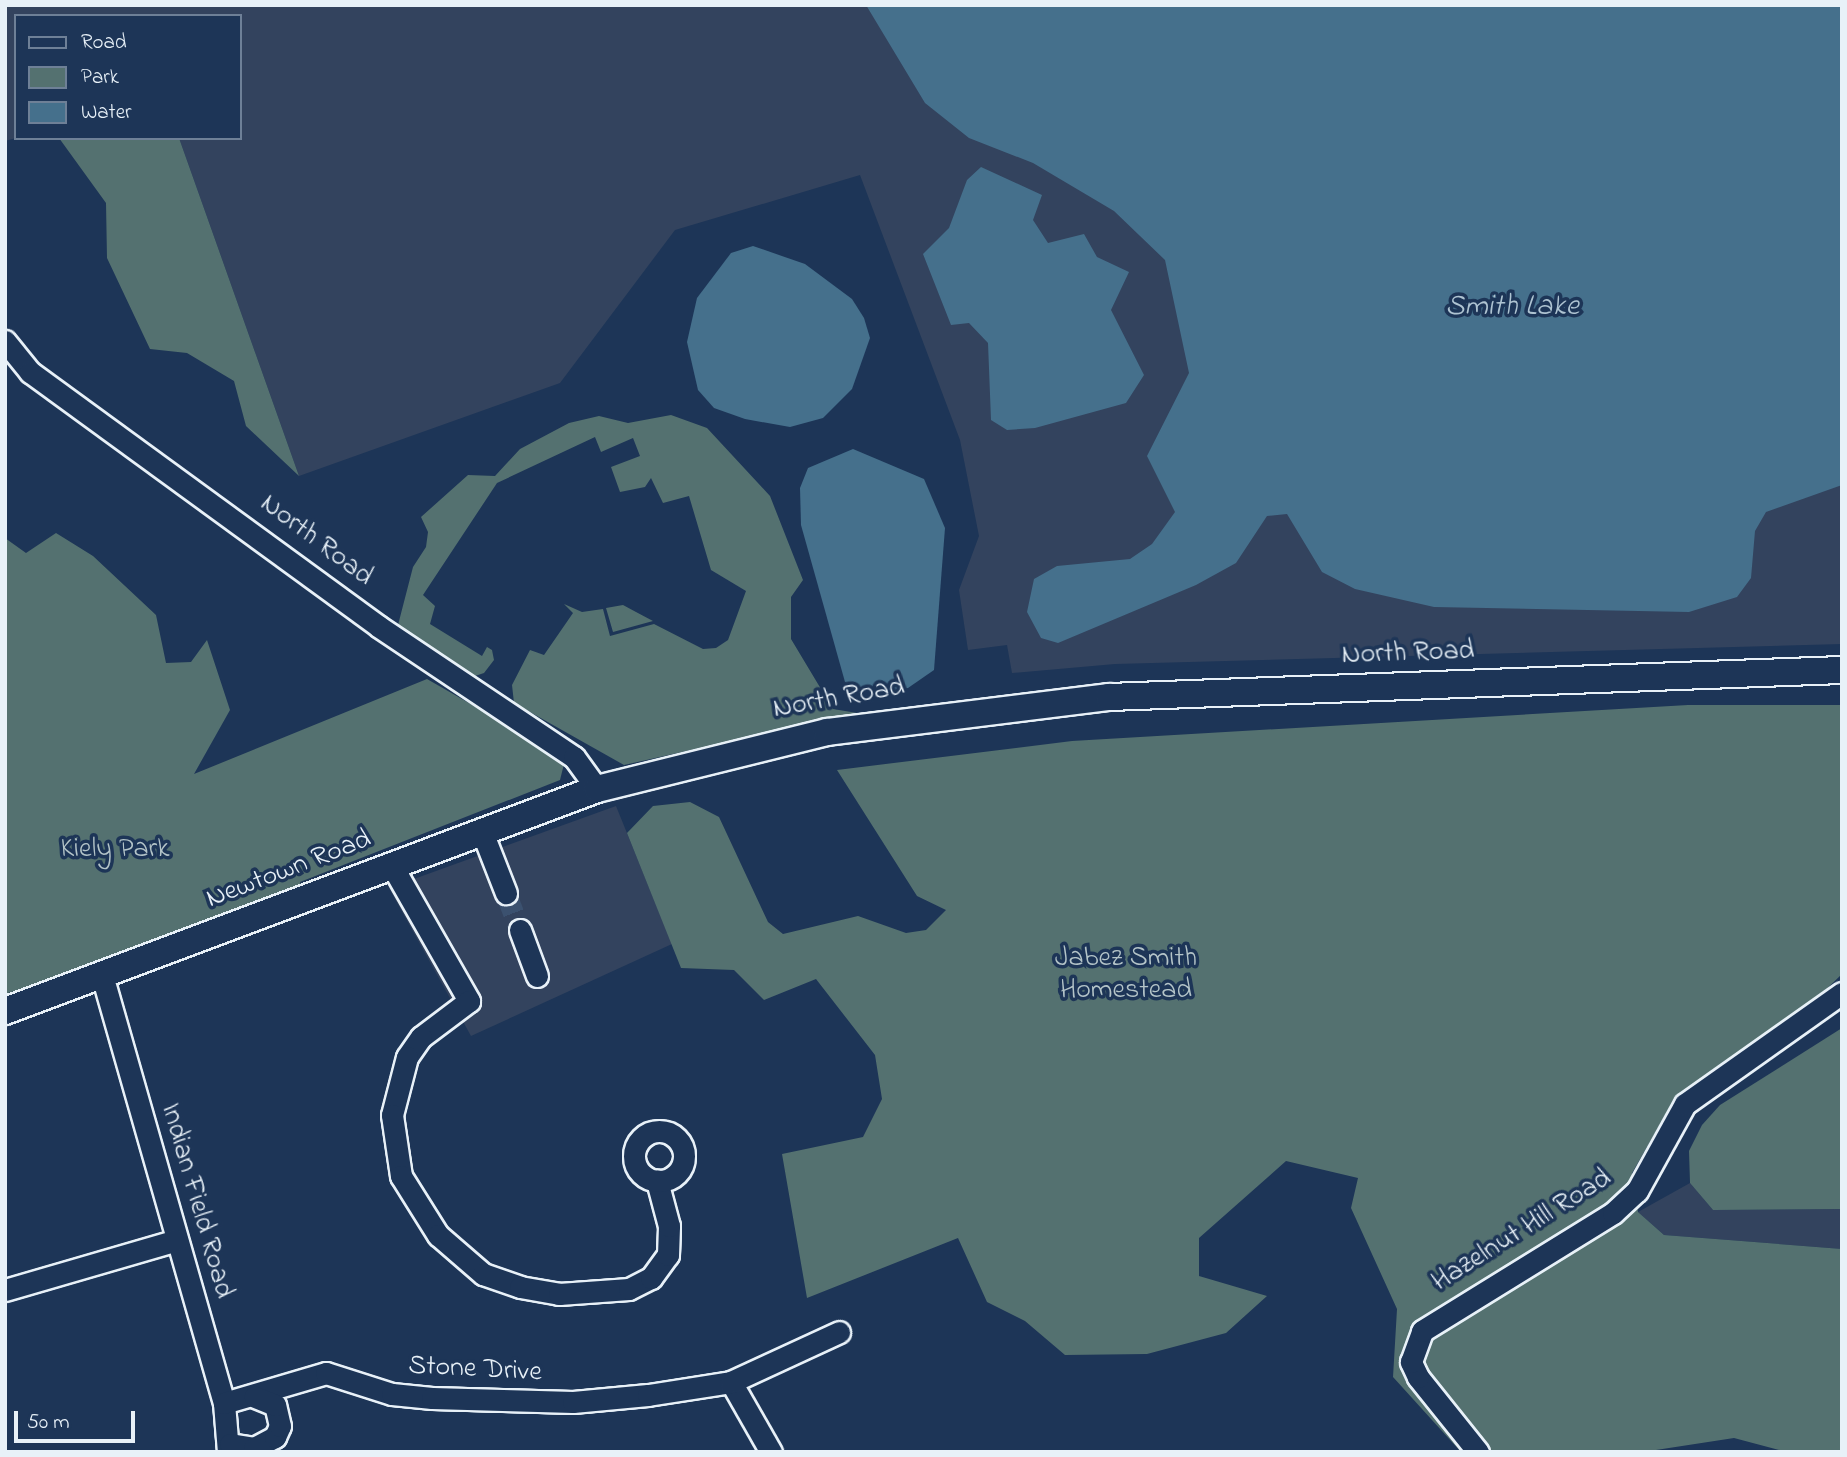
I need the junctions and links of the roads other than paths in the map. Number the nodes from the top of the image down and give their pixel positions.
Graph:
1 (5, 341) edge
2 (1842, 670) edge
3 (597, 789) junction
4 (486, 827) junction
5 (391, 864) junction
6 (510, 891) tunnel mouth
7 (524, 929) tunnel mouth
8 (541, 974) dead end
9 (102, 975) junction
10 (1842, 993) edge
11 (5, 1012) edge
12 (657, 1181) dead end
13 (177, 1240) junction
14 (5, 1290) edge
15 (839, 1332) dead end
16 (731, 1382) junction
17 (255, 1397) junction
18 (224, 1403) junction
19 (229, 1448) edge
20 (771, 1452) edge
21 (1478, 1452) edge

1 - 3 street, North Road
2 - 3 main road, North Road
3 - 4 main road, Newtown Road
4 - 5 main road, Newtown Road
4 - 6 street
5 - 9 main road, Newtown Road
5 - 12 street
7 - 8 street
9 - 11 main road, Newtown Road
9 - 13 street, Indian Field Road
10 - 21 street, Hazelnut Hill Road
13 - 14 street
13 - 18 street, Indian Field Road
15 - 16 street, Stone Drive
16 - 17 street, Stone Drive
16 - 20 street
17 - 18 street, Stone Drive
17 - 19 street, Indian Field Road
18 - 19 street, Indian Field Road

